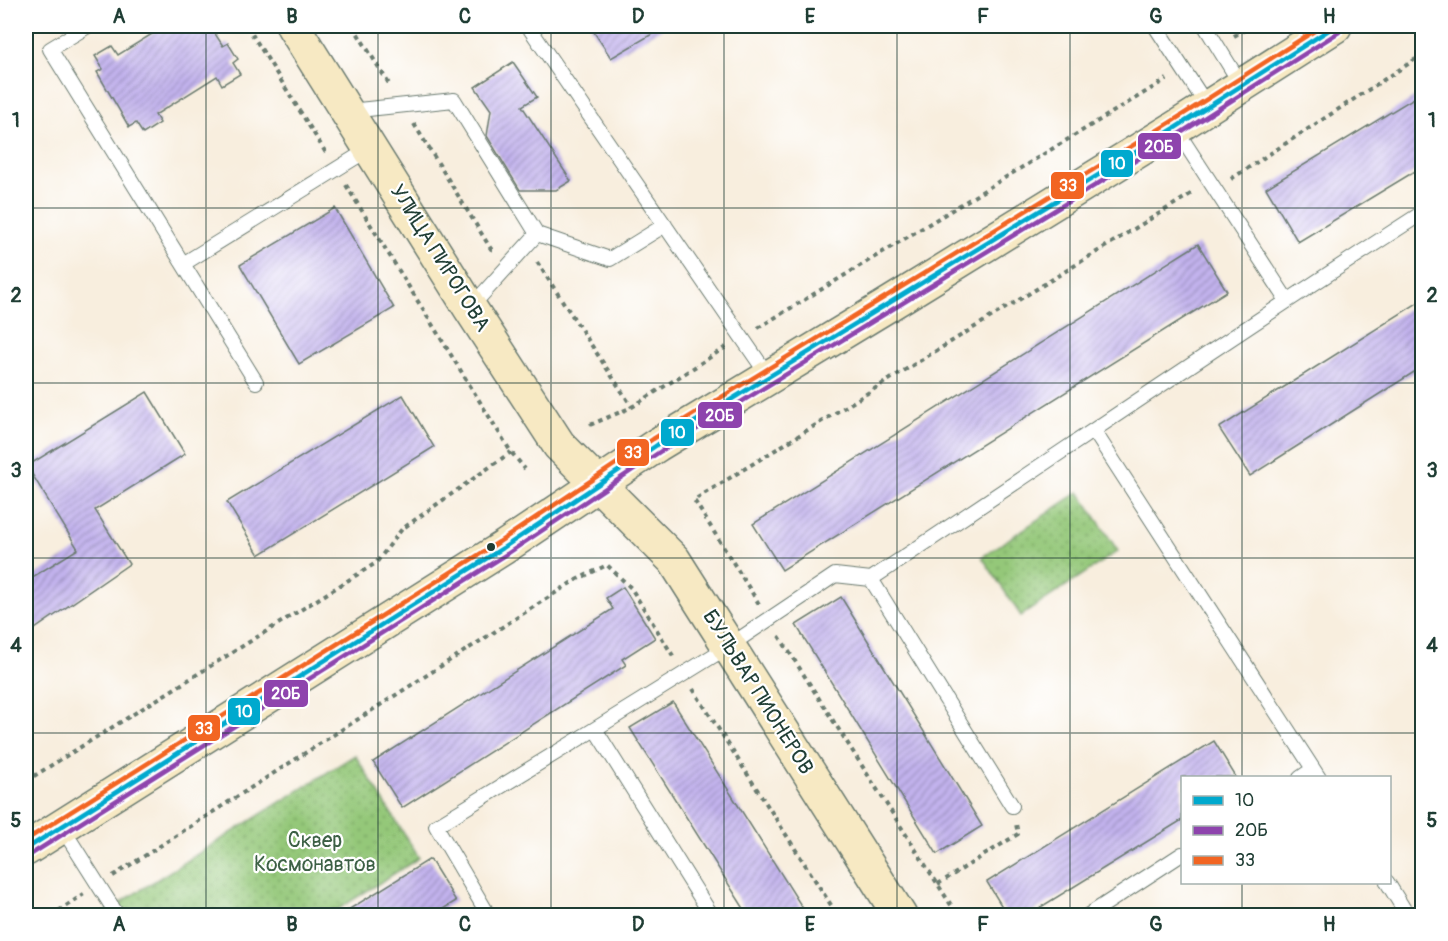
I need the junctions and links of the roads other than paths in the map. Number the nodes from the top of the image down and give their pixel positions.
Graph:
1 (88, 26) edge
2 (293, 26) edge
3 (528, 26) edge
4 (1155, 26) edge
5 (1205, 26) edge
6 (1335, 26) edge
7 (1242, 86) junction
8 (1208, 107) junction
9 (349, 111) junction
10 (1175, 128) junction
11 (371, 147) junction
12 (1422, 213) edge
13 (665, 225) junction
14 (537, 234) junction
15 (183, 264) junction
16 (1287, 300) junction
17 (470, 308) junction
18 (769, 377) junction
19 (256, 382) dead end
20 (1094, 431) junction
21 (598, 483) junction
22 (871, 579) junction
23 (729, 646) junction
24 (596, 729) junction
25 (1316, 773) edge
26 (1012, 806) road end
27 (61, 826) junction
28 (26, 847) edge
29 (1181, 855) edge
30 (1388, 884) edge
31 (118, 915) edge
32 (489, 915) edge
33 (712, 915) edge
34 (900, 915) edge
35 (1087, 915) edge
36 (1408, 915) edge

1 - 15 lane
2 - 9 main road, УЛИЦА ПИРОГОВА
3 - 13 lane
4 - 8 lane
5 - 7 lane
6 - 7 main road
7 - 8 main road
8 - 10 main road
9 - 11 main road, УЛИЦА ПИРОГОВА
9 - 14 lane
10 - 16 lane
10 - 18 main road
11 - 15 lane
11 - 17 main road, УЛИЦА ПИРОГОВА
12 - 16 lane
13 - 14 lane
13 - 18 lane
14 - 17 lane
15 - 19 lane
16 - 20 lane
17 - 21 main road, УЛИЦА ПИРОГОВА
18 - 21 main road
20 - 22 lane
20 - 25 lane
21 - 23 main road, БУЛЬВАР ПИОНЕРОВ
21 - 27 main road
22 - 23 lane
22 - 26 lane
23 - 24 lane
23 - 34 main road, БУЛЬВАР ПИОНЕРОВ
24 - 32 lane
24 - 33 lane
27 - 28 main road
27 - 31 lane
29 - 35 lane
30 - 36 lane

